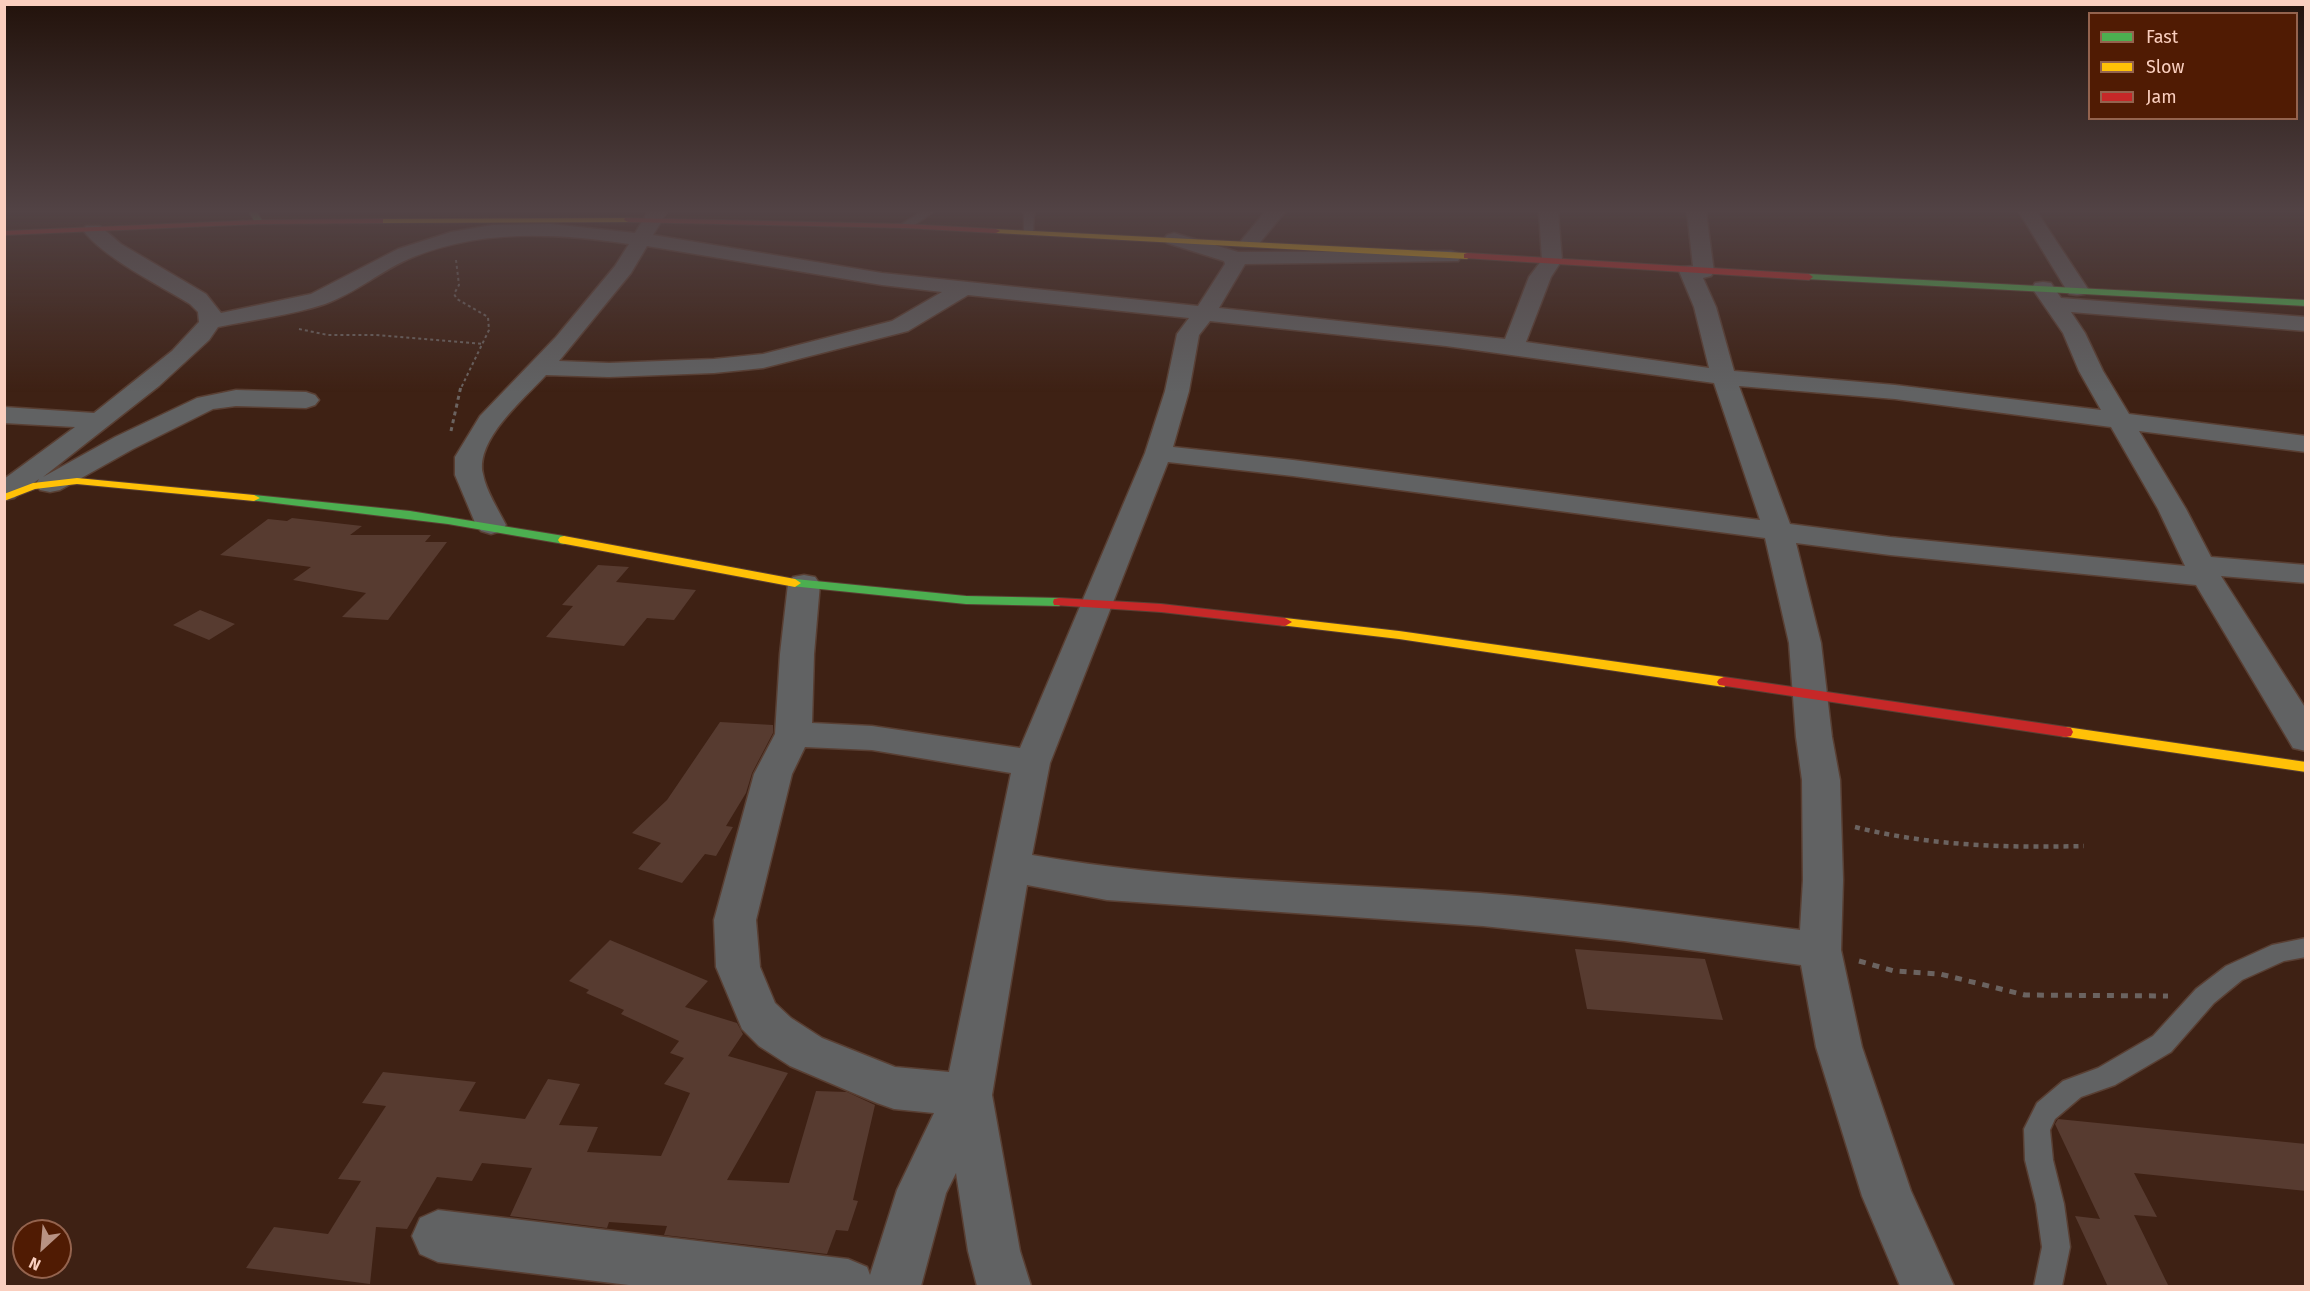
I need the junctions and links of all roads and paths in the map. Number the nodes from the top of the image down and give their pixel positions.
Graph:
1 (154, 272) edge
2 (369, 272) edge
3 (458, 272) edge
4 (621, 272) edge
5 (838, 272) edge
6 (1229, 272) edge
7 (1543, 272) edge
8 (1697, 272) edge
9 (1701, 272) edge
10 (2066, 272) edge
11 (964, 288) junction
12 (2077, 290) junction
13 (2047, 296) junction
14 (2306, 303) edge
15 (1206, 312) junction
16 (210, 322) junction
17 (2306, 324) edge
18 (295, 328) dead end
19 (1402, 334) junction
20 (1516, 339) junction
21 (484, 344) junction
22 (1590, 357) junction
23 (539, 368) junction
24 (1724, 377) junction
25 (306, 400) dead end
26 (4, 415) edge
27 (2122, 420) junction
28 (99, 421) junction
29 (2306, 444) edge
30 (1158, 453) junction
31 (470, 475) junction
32 (50, 484) junction
33 (4, 492) edge
34 (4, 498) edge
35 (491, 525) junction
36 (1778, 530) junction
37 (2203, 571) junction
38 (2306, 574) edge
39 (804, 584) junction
40 (1096, 603) junction
41 (1810, 693) junction
42 (793, 734) junction
43 (2306, 739) edge
44 (1032, 763) junction
45 (2306, 767) edge
46 (1823, 818) junction
47 (2084, 846) dead end
48 (1010, 867) junction
49 (2306, 947) edge
50 (1820, 950) junction
51 (2205, 996) junction
52 (968, 1095) junction
53 (438, 1236) dead end
54 (848, 1287) edge
55 (894, 1287) edge
56 (1004, 1287) edge
57 (1927, 1287) edge
58 (2048, 1287) edge

1 - 16 street
2 - 16 street
3 - 21 path
4 - 23 street
5 - 11 street
6 - 15 street
7 - 20 street
8 - 24 street
9 - 13 main road
10 - 12 street
11 - 15 street
11 - 23 street
12 - 13 main road
12 - 14 main road
13 - 17 street
13 - 27 street
15 - 19 street
15 - 30 street
16 - 28 street
18 - 21 path
19 - 20 street
19 - 22 street
20 - 22 street
21 - 31 path
22 - 24 street
23 - 31 street
24 - 27 street
24 - 36 street
25 - 32 street
26 - 28 street
27 - 29 street
27 - 37 street
28 - 33 street
30 - 36 street
30 - 40 street
31 - 35 street
32 - 34 main road
32 - 35 main road
35 - 39 main road
36 - 37 street
36 - 41 street
37 - 38 street
37 - 43 street
39 - 40 main road
39 - 42 street
40 - 41 main road
40 - 44 street
41 - 45 main road
41 - 46 street
42 - 44 street
42 - 52 street
44 - 48 street
46 - 47 path
46 - 50 street
48 - 50 street
48 - 52 street
49 - 51 lane
50 - 51 path
50 - 57 street
51 - 58 lane
52 - 55 street
52 - 56 street
53 - 54 street

